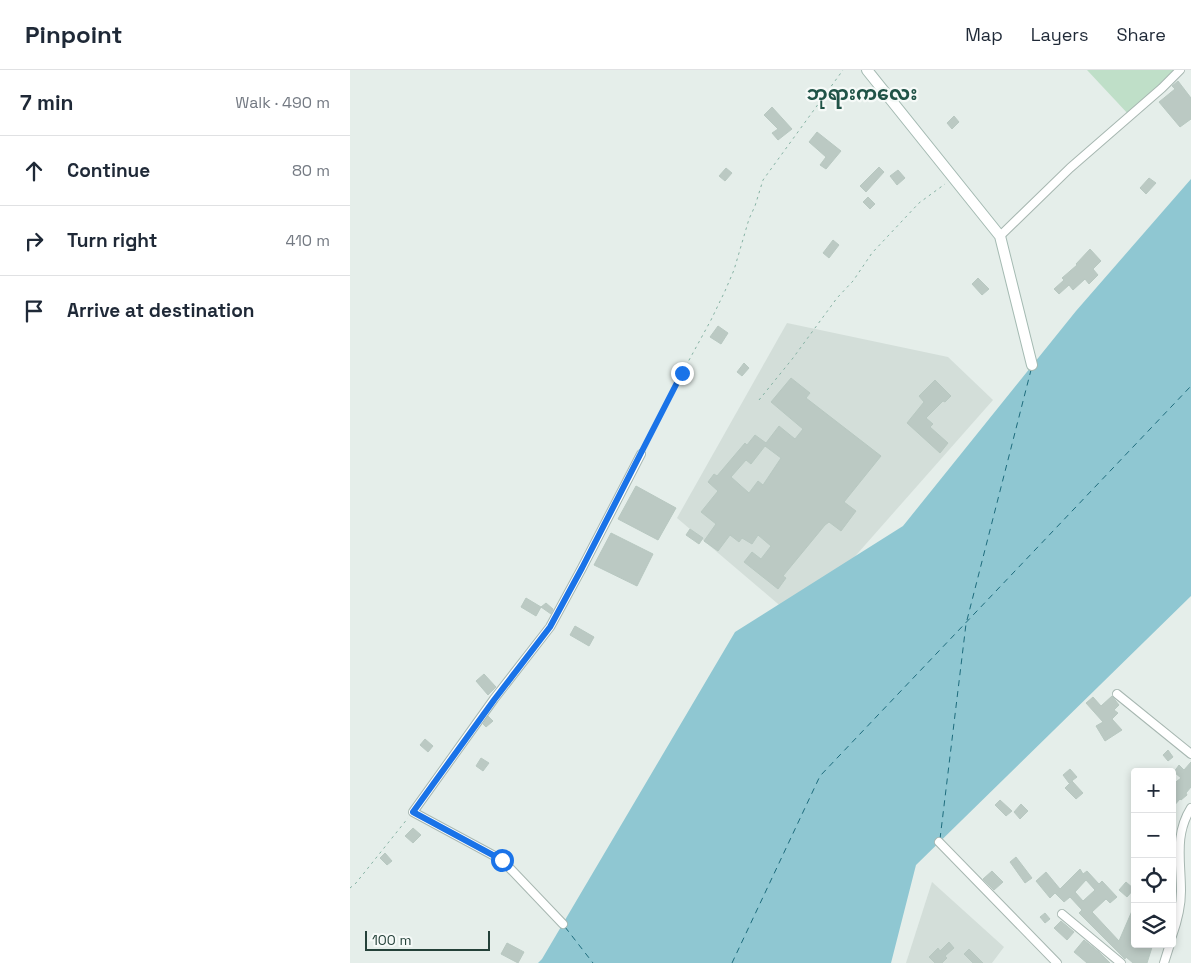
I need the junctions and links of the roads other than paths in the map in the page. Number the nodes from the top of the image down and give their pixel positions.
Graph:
1 (867, 70) edge
2 (1180, 70) edge
3 (1000, 236) junction
4 (1032, 366) dead end
5 (641, 454) road end
6 (1117, 694) dead end
7 (1191, 754) edge
8 (1191, 808) edge
9 (940, 842) dead end
10 (1062, 914) dead end
11 (1176, 922) edge
12 (563, 924) dead end
13 (1169, 948) edge
14 (1057, 963) edge
15 (1121, 963) edge
16 (1164, 963) edge

1 - 3 street
2 - 3 street
3 - 4 street
5 - 12 street
6 - 7 street
8 - 11 street
9 - 14 street
10 - 15 street
13 - 16 street

